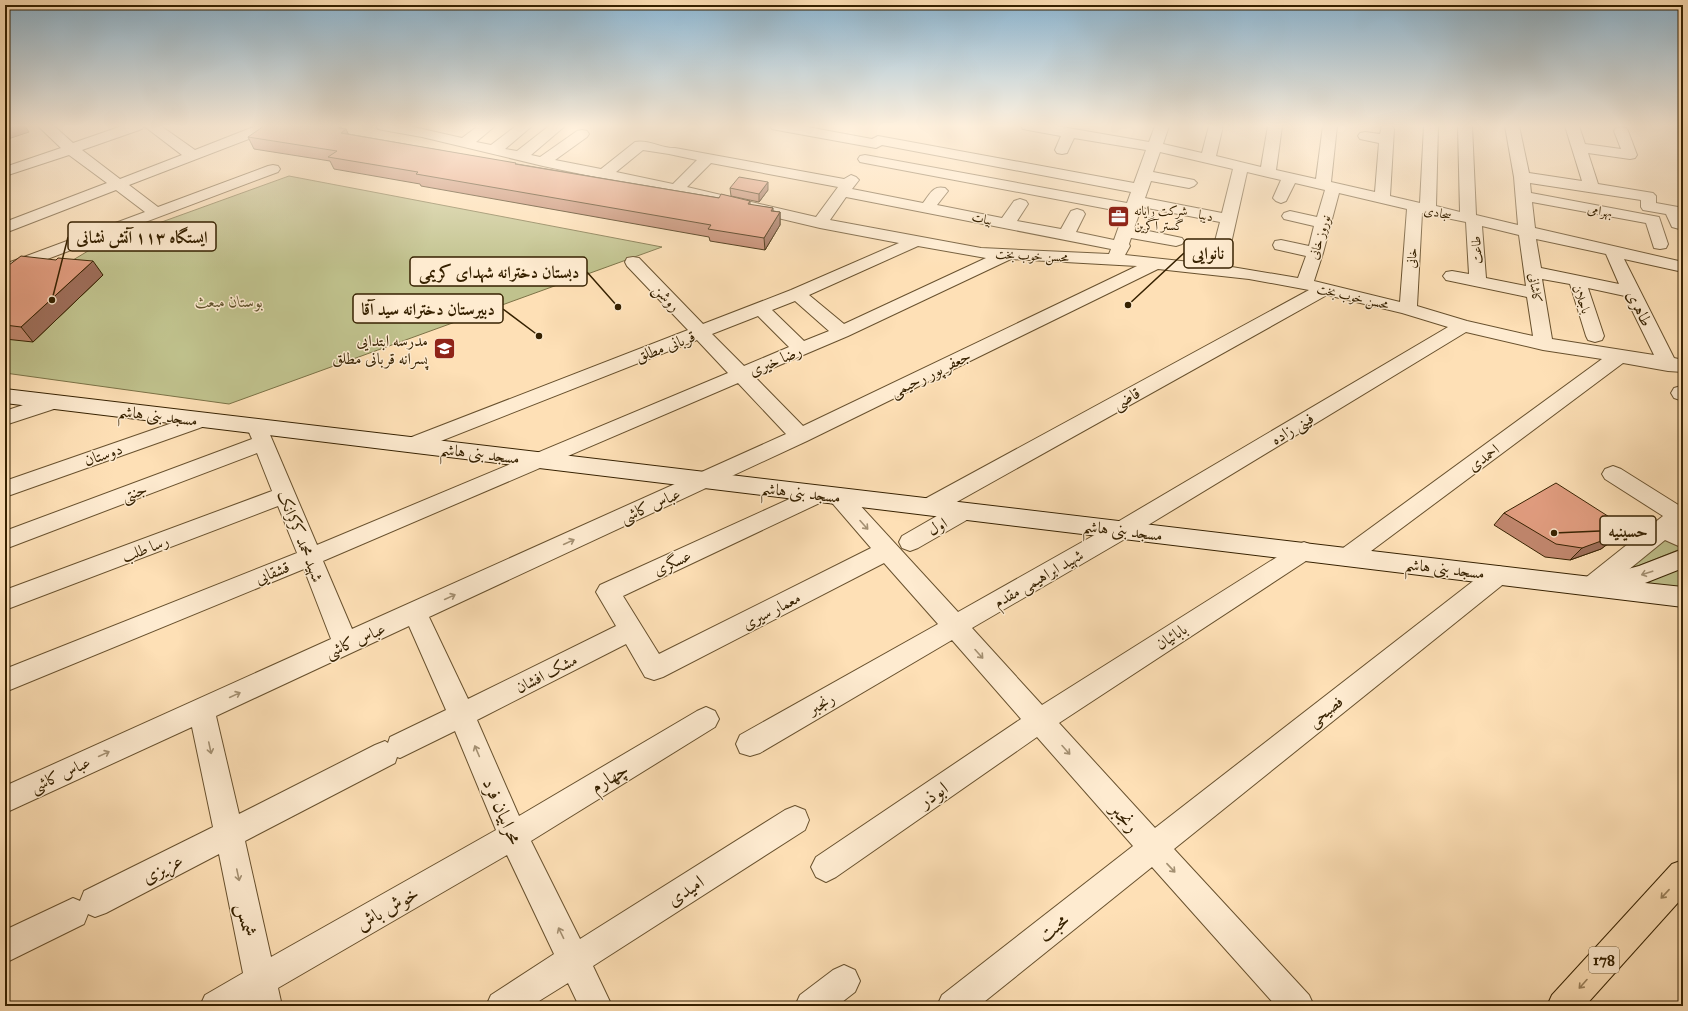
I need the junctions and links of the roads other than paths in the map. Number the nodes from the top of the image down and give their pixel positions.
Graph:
1 (103, 173) edge
2 (150, 173) edge
3 (262, 173) edge
4 (601, 173) edge
5 (693, 173) edge
6 (777, 173) edge
7 (855, 173) edge
8 (976, 173) edge
9 (1069, 173) edge
10 (1146, 173) edge
11 (1239, 173) edge
12 (1268, 173) edge
13 (1328, 173) edge
14 (1384, 173) edge
15 (1426, 173) edge
16 (1468, 173) edge
17 (1521, 173) edge
18 (1589, 173) edge
19 (605, 174) joint
20 (1522, 177) junction
21 (1290, 178) junction
22 (1591, 179) junction
23 (1189, 184) dead end
24 (119, 185) junction
25 (1328, 187) junction
26 (845, 188) junction
27 (1627, 189) dead end
28 (676, 190) junction
29 (940, 191) dead end
30 (1139, 194) junction
31 (1524, 196) junction
32 (1281, 198) dead end
33 (1382, 199) junction
34 (1020, 204) dead end
35 (928, 207) junction
36 (1422, 208) junction
37 (1588, 208) junction
38 (156, 213) junction
39 (1077, 214) dead end
40 (1290, 216) dead end
41 (1229, 219) junction
42 (1471, 219) junction
43 (820, 223) junction
44 (1324, 223) junction
45 (1007, 224) junction
46 (1596, 225) dead end
47 (1680, 225) edge
48 (5, 228) edge
49 (1527, 232) junction
50 (1066, 235) junction
51 (916, 241) junction
52 (1176, 241) dead end
53 (1660, 244) dead end
54 (1122, 246) junction
55 (1281, 246) dead end
56 (1613, 251) junction
57 (1008, 254) junction
58 (1315, 254) junction
59 (633, 262) dead end
60 (1155, 264) junction
61 (5, 270) edge
62 (1682, 270) edge
63 (1216, 271) junction
64 (1533, 272) junction
65 (1452, 276) dead end
66 (1577, 280) junction
67 (1478, 281) junction
68 (1304, 284) junction
69 (1323, 290) junction
70 (1632, 292) junction
71 (1536, 293) junction
72 (797, 294) junction
73 (760, 308) junction
74 (1408, 309) junction
75 (1463, 326) junction
76 (700, 332) junction
77 (842, 332) junction
78 (1595, 336) dead end
79 (1544, 344) junction
80 (801, 349) junction
81 (1618, 357) junction
82 (1676, 366) edge
83 (741, 374) junction
84 (7, 397) edge
85 (53, 402) junction
86 (5, 418) edge
87 (201, 420) junction
88 (260, 435) junction
89 (800, 436) junction
90 (411, 445) junction
91 (539, 460) junction
92 (1613, 474) dead end
93 (705, 480) junction
94 (5, 489) edge
95 (284, 495) junction
96 (828, 495) junction
97 (929, 507) junction
98 (964, 511) junction
99 (1677, 524) edge
100 (1122, 530) junction
101 (5, 540) edge
102 (899, 546) junction
103 (1304, 551) junction
104 (310, 557) junction
105 (1347, 557) junction
106 (1683, 558) edge
107 (1498, 575) junction
108 (1592, 586) junction
109 (1683, 597) edge
110 (5, 600) edge
111 (415, 613) junction
112 (954, 626) junction
113 (631, 630) junction
114 (346, 644) junction
115 (654, 669) joint
116 (5, 681) edge
117 (202, 710) junction
118 (462, 715) junction
119 (706, 719) dead end
120 (1039, 721) junction
121 (750, 744) dead end
122 (5, 800) edge
123 (795, 820) dead end
124 (229, 834) junction
125 (513, 836) junction
126 (1152, 847) junction
127 (826, 867) dead end
128 (1683, 874) edge
129 (5, 947) edge
130 (575, 961) junction
131 (844, 981) dead end
132 (263, 994) edge
133 (216, 1006) edge
134 (502, 1006) edge
135 (596, 1006) edge
136 (811, 1006) edge
137 (953, 1006) edge
138 (1298, 1006) edge
139 (1563, 1006) edge

1 - 24 street
2 - 24 street
3 - 38 street
4 - 19 street, محسن خوب بخت
5 - 28 street
6 - 26 street, بیات
7 - 26 street
8 - 30 street
9 - 30 street
10 - 30 street
11 - 41 street
12 - 21 street, سجادی
13 - 25 street, نوروز خانی
14 - 33 street
15 - 36 street, خانی
16 - 42 street, طاعت
17 - 20 street, کاشانی
18 - 22 street
19 - 28 street, محسن خوب بخت
20 - 22 street
20 - 31 street, کاشانی
21 - 25 street, سجادی
21 - 32 street
22 - 27 street
22 - 47 street
23 - 30 street
24 - 38 street
24 - 48 street
25 - 33 street, سجادی
25 - 44 street, نوروز خانی
26 - 35 street, بیات
26 - 43 street
28 - 43 street, محسن خوب بخت
29 - 35 street
30 - 41 street, دیبا
30 - 54 street
31 - 37 street, بهرامی
31 - 49 street, کاشانی
33 - 36 street, سجادی
34 - 45 street
35 - 45 street, بیات
36 - 42 street, سجادی
36 - 74 street, خانی
37 - 46 street
37 - 53 street, بهرامی
38 - 61 street
39 - 50 street
40 - 44 street
41 - 63 street
42 - 49 street, سجادی
42 - 67 street, طاعت
43 - 51 street, محسن خوب بخت
44 - 58 street, نوروز خانی
45 - 50 street, بیات
49 - 56 street, سجادی
49 - 64 street, کاشانی
50 - 54 street, بیات
51 - 57 street, محسن خوب بخت
51 - 72 street, قربانی مطلق
52 - 54 street
54 - 57 street, محسن خوب بخت
54 - 60 street, محسن خوب بخت
55 - 58 street
56 - 62 street, سجادی
56 - 70 street, طاهری
57 - 77 street, رضا خیری
58 - 68 street, نوروز خانی
59 - 76 street, روشن
60 - 63 street, محسن خوب بخت
60 - 89 street, جعفر پور رحیمی
63 - 68 street, محسن خوب بخت
64 - 66 street, باجلان
64 - 71 street, کاشانی
65 - 67 street
66 - 70 street
66 - 78 street, باجلان
67 - 71 street
68 - 69 street, محسن خوب بخت
69 - 74 street, محسن خوب بخت
69 - 97 street, قاضی
70 - 82 street, طاهری
71 - 79 street, کاشانی
72 - 73 street, قربانی مطلق
72 - 77 street
73 - 76 street, قربانی مطلق
73 - 80 street
74 - 75 street, محسن خوب بخت
75 - 79 street, محسن خوب بخت
75 - 100 street, فینی زاده
76 - 83 street, روشن
76 - 90 street, قربانی مطلق
77 - 80 street, رضا خیری
79 - 81 street, محسن خوب بخت
80 - 83 street, رضا خیری
81 - 82 street, محسن خوب بخت
81 - 105 street, احمدی
83 - 89 street, روشن
83 - 91 street, رضا خیری
84 - 85 street, مسجد بنی هاشم
85 - 86 street
85 - 87 street, مسجد بنی هاشم
87 - 88 street, مسجد بنی هاشم
87 - 94 street, دوستان
88 - 90 street, مسجد بنی هاشم
88 - 95 street, شهید محمد کرکرانک
88 - 101 street, جنتی
89 - 93 street, جعفر پور رحیمی
90 - 91 street, مسجد بنی هاشم
91 - 93 street, مسجد بنی هاشم
91 - 104 street, قشقایی
92 - 99 street
93 - 96 street, مسجد بنی هاشم
111 -> 93 street, عباس کاشی
95 - 104 street, شهید محمد کرکرانک
95 - 110 street, رسا طلب
96 - 97 street, مسجد بنی هاشم
96 -> 102 street, رنجبر
96 - 113 street, عسگری
97 - 98 street, مسجد بنی هاشم
98 - 100 street, مسجد بنی هاشم
98 - 102 street, اول
99 - 108 street
100 - 103 street, مسجد بنی هاشم
100 - 112 street, شهید ابراهیمی مقدم
102 - 112 street, رنجبر
102 - 115 street, معمار سیری
103 - 105 street, مسجد بنی هاشم
103 - 120 street, بابائیان
104 - 114 street, شهید محمد کرکرانک
104 - 116 street, قشقایی
105 - 107 street, مسجد بنی هاشم
106 -> 108 street, مسجد بنی هاشم
107 - 108 street, مسجد بنی هاشم
107 - 126 street, فصیحی
108 - 109 street, مسجد بنی هاشم
111 - 114 street, عباس کاشی
111 - 118 street, محرابیان فرد
112 -> 120 street, رنجبر
112 - 121 street, رنجبر
113 - 115 street, عسگری
113 - 118 street, مشک افشان
117 -> 114 street, عباس کاشی
122 -> 117 street, عباس کاشی
117 -> 124 street, شمس
118 - 124 street
125 -> 118 street, محرابیان فرد
119 - 125 street, چهارم
120 -> 126 street, رنجبر
120 - 127 street, ابوذر
123 - 130 street, امیدی
124 - 129 street, عزیزی
124 -> 132 street, شمس
130 -> 125 street, محرابیان فرد
125 - 132 street, خوش باش
126 - 137 street, محبت
126 -> 138 street, رنجبر
128 -> 139 main road, 178
130 - 134 street, امیدی
130 - 135 street, محرابیان فرد
131 - 136 street
132 - 133 street, خوش باش

